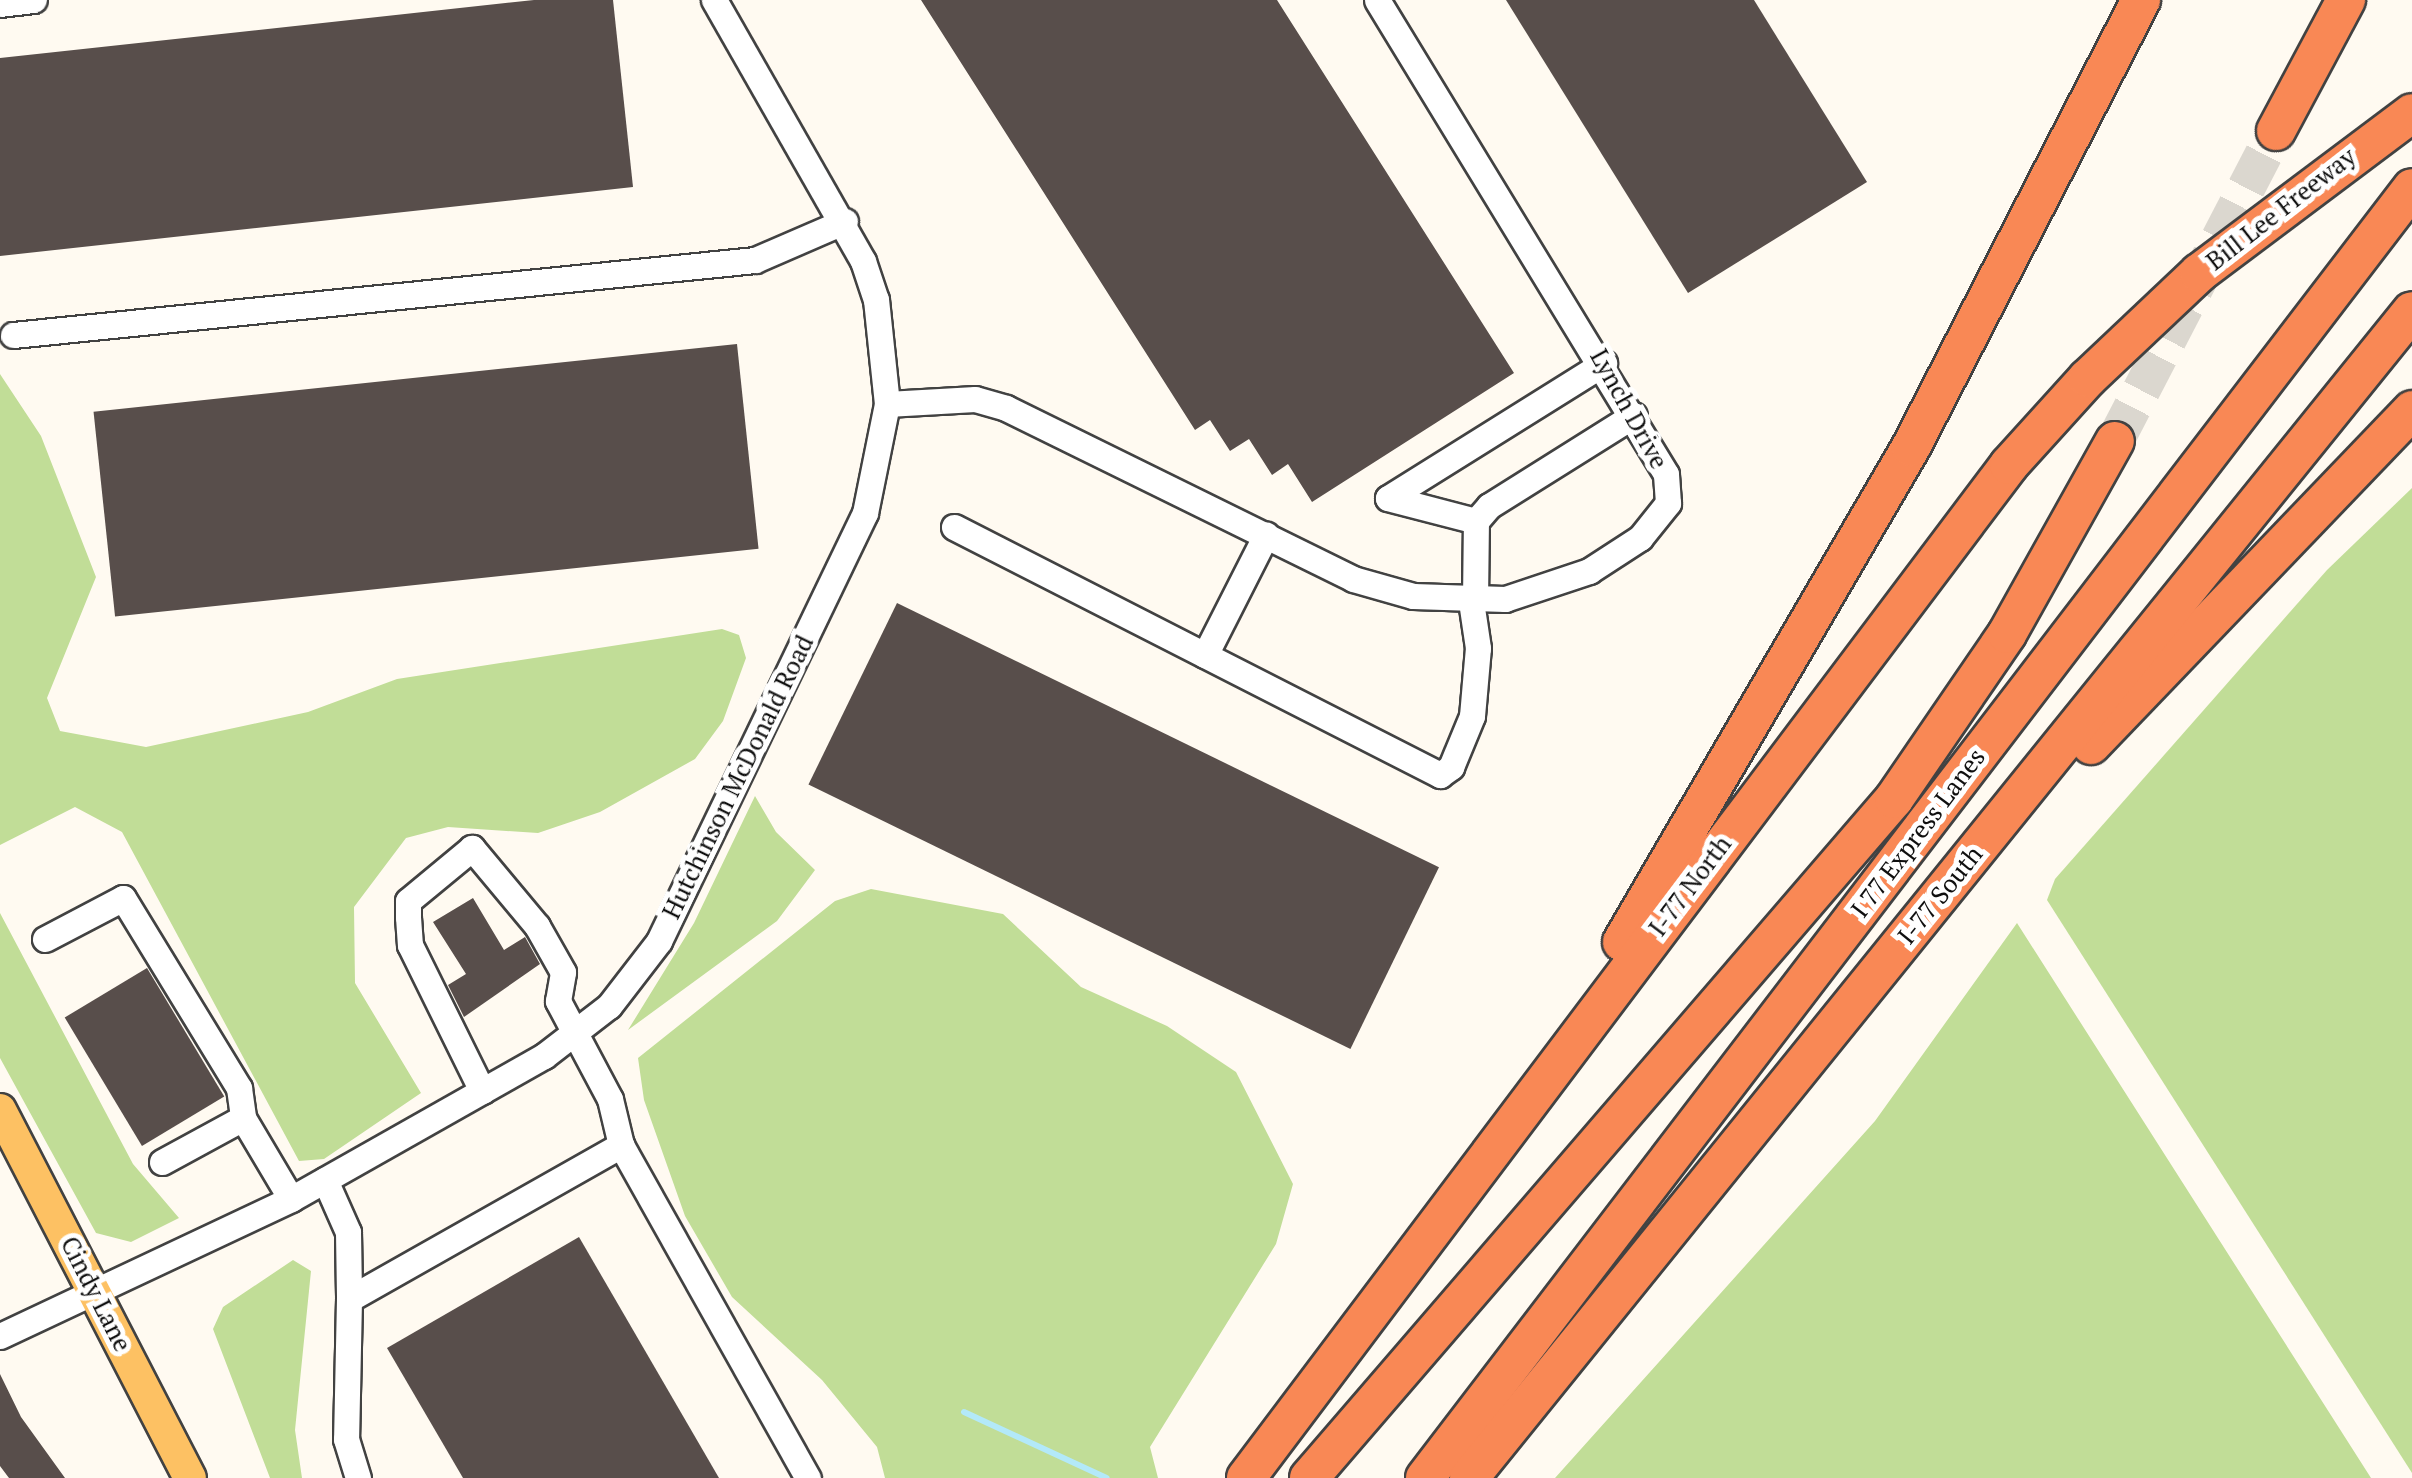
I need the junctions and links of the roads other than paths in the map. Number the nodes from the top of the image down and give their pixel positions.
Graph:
1 (34, 0) edge
2 (714, 0) edge
3 (1377, 0) edge
4 (2141, 0) edge
5 (2346, 0) edge
6 (5, 2) edge
7 (2412, 112) edge
8 (2276, 131) tunnel mouth
9 (2412, 188) edge
10 (845, 221) junction
11 (2155, 312) joint
12 (2412, 312) edge
13 (13, 334) dead end
14 (1604, 363) junction
15 (887, 404) junction
16 (2412, 410) edge
17 (1634, 415) junction
18 (2114, 441) tunnel mouth
19 (1476, 521) junction
20 (954, 527) dead end
21 (1266, 535) junction
22 (1474, 600) junction
23 (1205, 655) junction
24 (44, 938) dead end
25 (1870, 981) junction
26 (577, 1034) junction
27 (482, 1091) junction
28 (1527, 1103) junction
29 (0, 1110) edge
30 (243, 1118) junction
31 (621, 1145) junction
32 (162, 1162) dead end
33 (325, 1180) junction
34 (291, 1199) junction
35 (97, 1294) junction
36 (348, 1299) junction
37 (0, 1336) edge
38 (190, 1478) edge
39 (358, 1478) edge
40 (808, 1478) edge
41 (1246, 1478) edge
42 (1309, 1478) edge
43 (1424, 1478) edge
44 (1469, 1478) edge

1 - 6 street
2 - 10 street, Hutchinson McDonald Road
3 - 14 street, Lynch Drive
4 - 28 highway
5 - 8 highway
7 - 11 highway, Bill Lee Freeway
9 - 43 highway, I 77 Express Lanes
10 - 13 street
10 - 15 street, Hutchinson McDonald Road
11 - 28 highway, I-77 North
12 - 25 highway, I-77 South
14 - 17 street, Lynch Drive
14 - 19 street
15 - 21 street, Lynch Drive
15 - 26 street, Hutchinson McDonald Road
16 - 25 highway
17 - 19 street
17 - 22 street, Lynch Drive
18 - 42 highway, I 77 Express Lanes
19 - 22 street
20 - 23 street
21 - 22 street, Lynch Drive
21 - 23 street
22 - 23 street
24 - 30 street
25 - 44 highway, I-77 South
26 - 27 street, Hutchinson McDonald Road
26 - 27 street
26 - 31 street
27 - 33 street, Hutchinson McDonald Road
28 - 41 highway, I-77 North
29 - 35 main road, Cindy Lane
30 - 32 street
30 - 34 street
31 - 36 street
31 - 40 street
33 - 34 street, Hutchinson McDonald Road
33 - 36 street
34 - 35 street, Hutchinson McDonald Road
35 - 37 street, Hutchinson McDonald Road
35 - 38 main road, Cindy Lane
36 - 39 street

